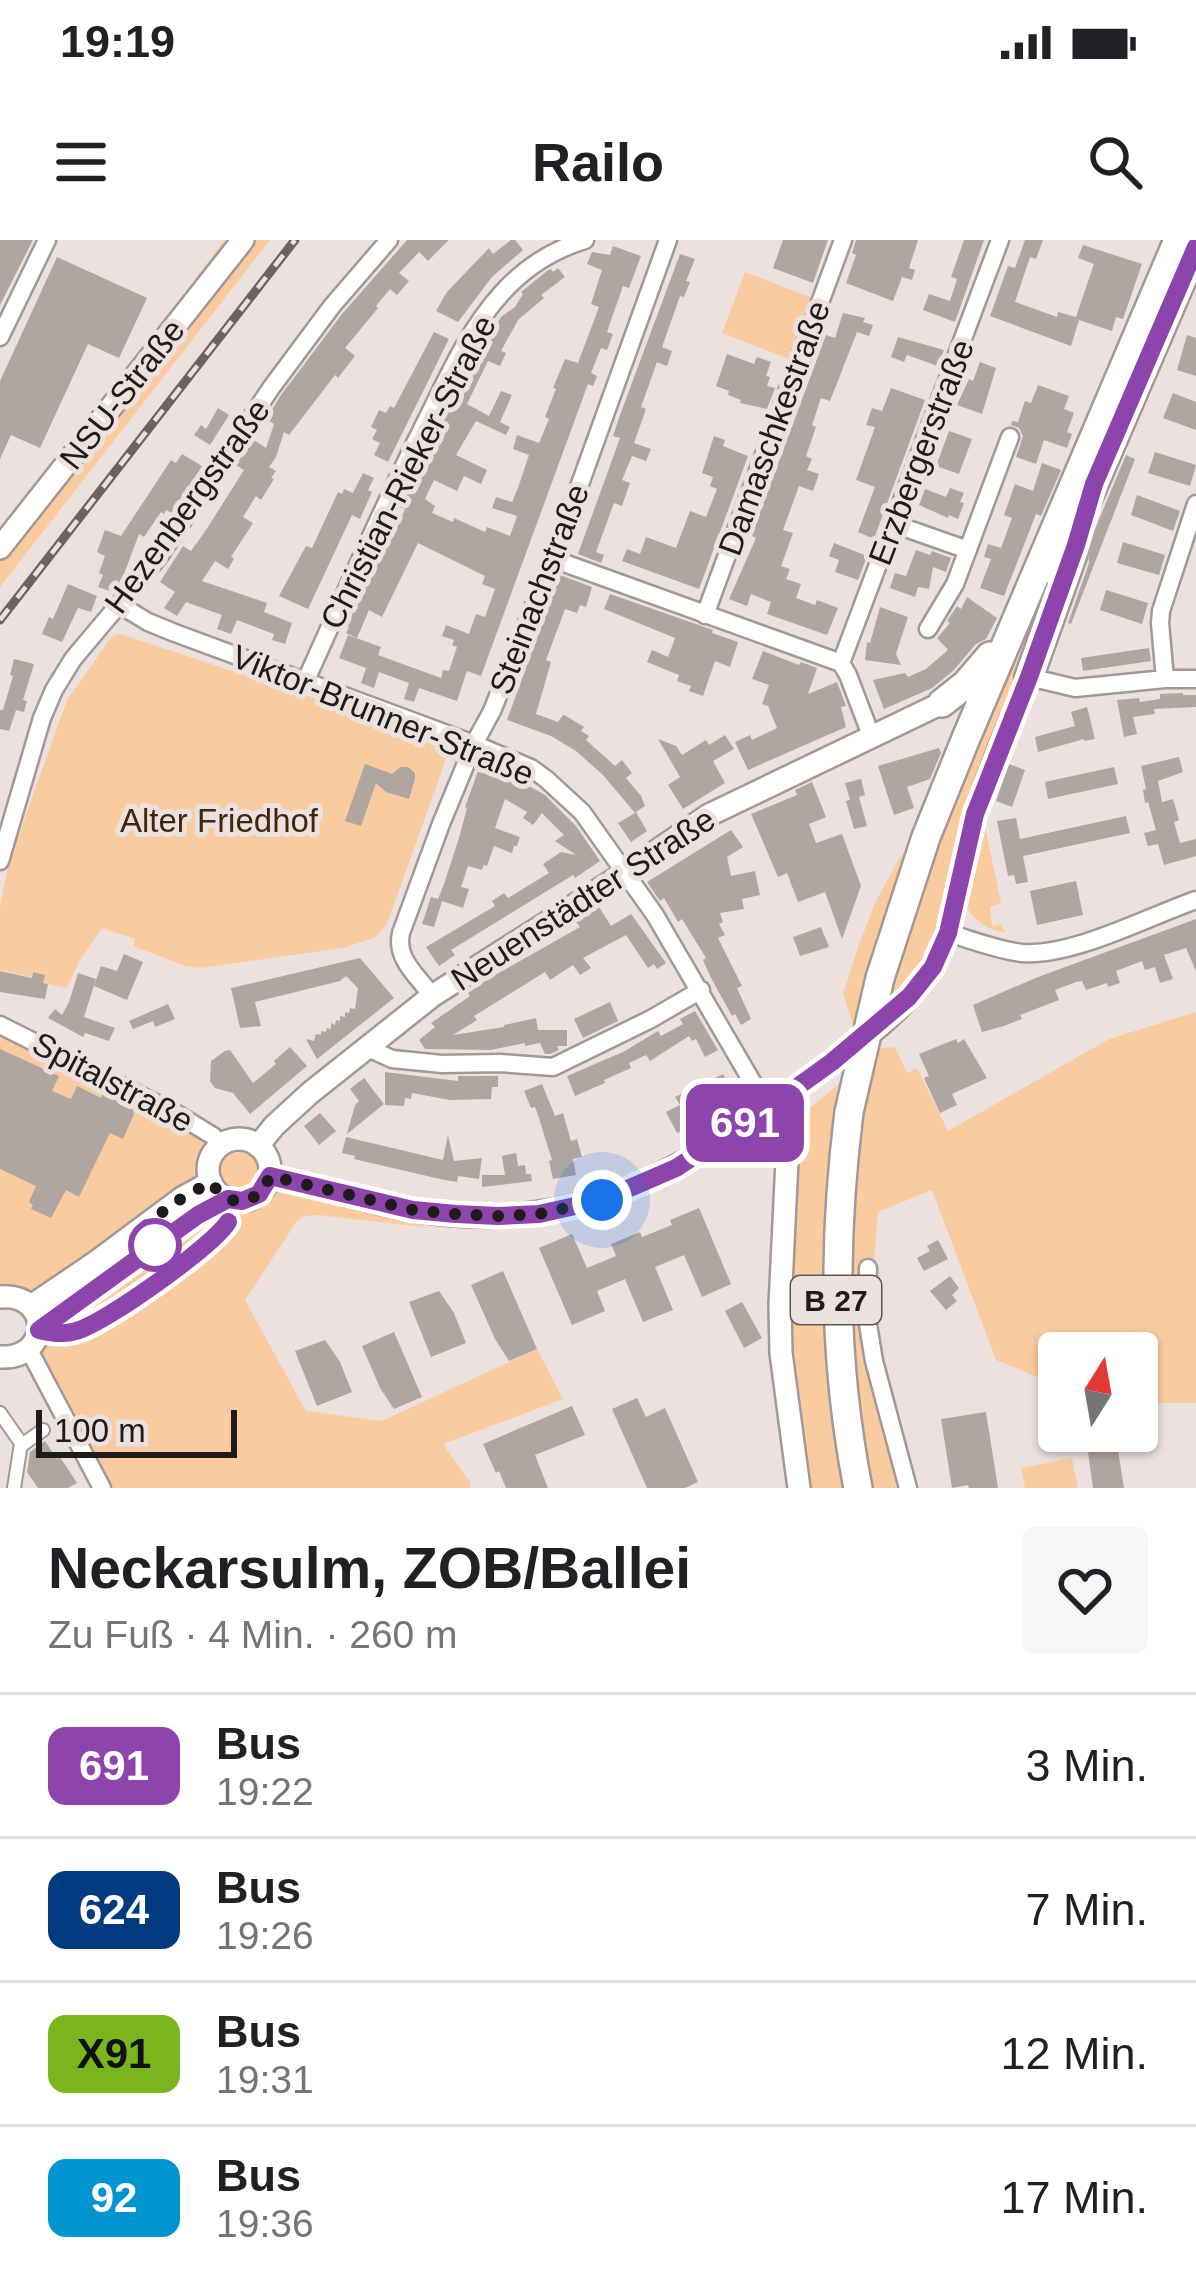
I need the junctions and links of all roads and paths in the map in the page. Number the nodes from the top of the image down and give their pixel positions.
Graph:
1 (47, 240) edge
2 (242, 240) edge
3 (388, 240) edge
4 (586, 240) edge
5 (668, 240) edge
6 (844, 240) edge
7 (1000, 240) edge
8 (1178, 240) edge
9 (1196, 247) edge
10 (0, 337) edge
11 (1010, 437) dead end
12 (1094, 484) junction
13 (1196, 503) edge
14 (894, 524) junction
15 (0, 548) edge
16 (968, 550) junction
17 (553, 559) junction
18 (120, 604) junction
19 (705, 615) junction
20 (928, 629) dead end
21 (1012, 630) junction
22 (841, 663) junction
23 (1029, 677) junction
24 (1165, 679) junction
25 (1196, 679) edge
26 (306, 680) junction
27 (942, 703) joint
28 (872, 738) junction
29 (474, 744) junction
30 (0, 861) edge
31 (625, 873) junction
32 (1196, 900) edge
33 (904, 910) junction
34 (948, 933) junction
35 (701, 991) junction
36 (432, 996) junction
37 (0, 1025) edge
38 (368, 1048) junction
39 (768, 1108) junction
40 (221, 1145) junction
41 (258, 1146) junction
42 (270, 1176) junction
43 (211, 1182) junction
44 (868, 1268) dead end
45 (0, 1297) edge
46 (31, 1306) junction
47 (28, 1350) junction
48 (0, 1357) edge
49 (0, 1413) edge
50 (43, 1430) dead end
51 (22, 1445) junction
52 (858, 1487) edge
53 (14, 1488) edge
54 (102, 1488) edge
55 (799, 1488) edge
56 (908, 1488) edge

1 - 10 street
2 - 15 main road, NSU-Straße
3 - 18 street, Hezenbergstraße
4 - 26 street, Christian-Rieker-Straße
5 - 17 street, Steinachstraße
6 - 19 street, Damaschkestraße
7 - 14 street, Erzbergerstraße
8 - 21 highway, B 27
9 - 12 highway, B 27
11 - 16 street
12 - 23 highway
12 - 33 highway, B 27
13 - 24 street
14 - 16 street
14 - 22 street, Erzbergerstraße
16 - 20 street
17 - 19 street
17 - 29 street, Steinachstraße
18 - 26 street, Viktor-Brunner-Straße
18 - 30 street, Hezenbergstraße
19 - 22 street
21 - 27 highway
21 - 33 highway, B 27
22 - 28 street
23 - 24 street
23 - 34 main road
24 - 25 street
26 - 29 street, Viktor-Brunner-Straße
27 - 28 main road, Neuenstädter Straße
28 - 31 main road, Neuenstädter Straße
29 - 31 street, Viktor-Brunner-Straße
29 - 36 street, Steinachstraße
31 - 35 street, Viktor-Brunner-Straße
31 - 36 main road, Neuenstädter Straße
32 - 34 street
33 - 52 highway, B 27, bridge
34 - 39 main road
35 - 38 street
35 - 39 street, Viktor-Brunner-Straße
36 - 38 main road, Neuenstädter Straße
37 - 40 street, Spitalstraße
38 - 41 main road, Neuenstädter Straße
39 - 42 main road
39 - 55 main road
40 - 41 main road
40 - 43 main road
41 - 42 main road
42 - 43 main road
43 - 46 main road
44 - 56 street
45 - 46 main road
46 - 47 main road
47 - 48 main road
47 - 54 street
49 - 51 street
50 - 51 street
51 - 53 street

